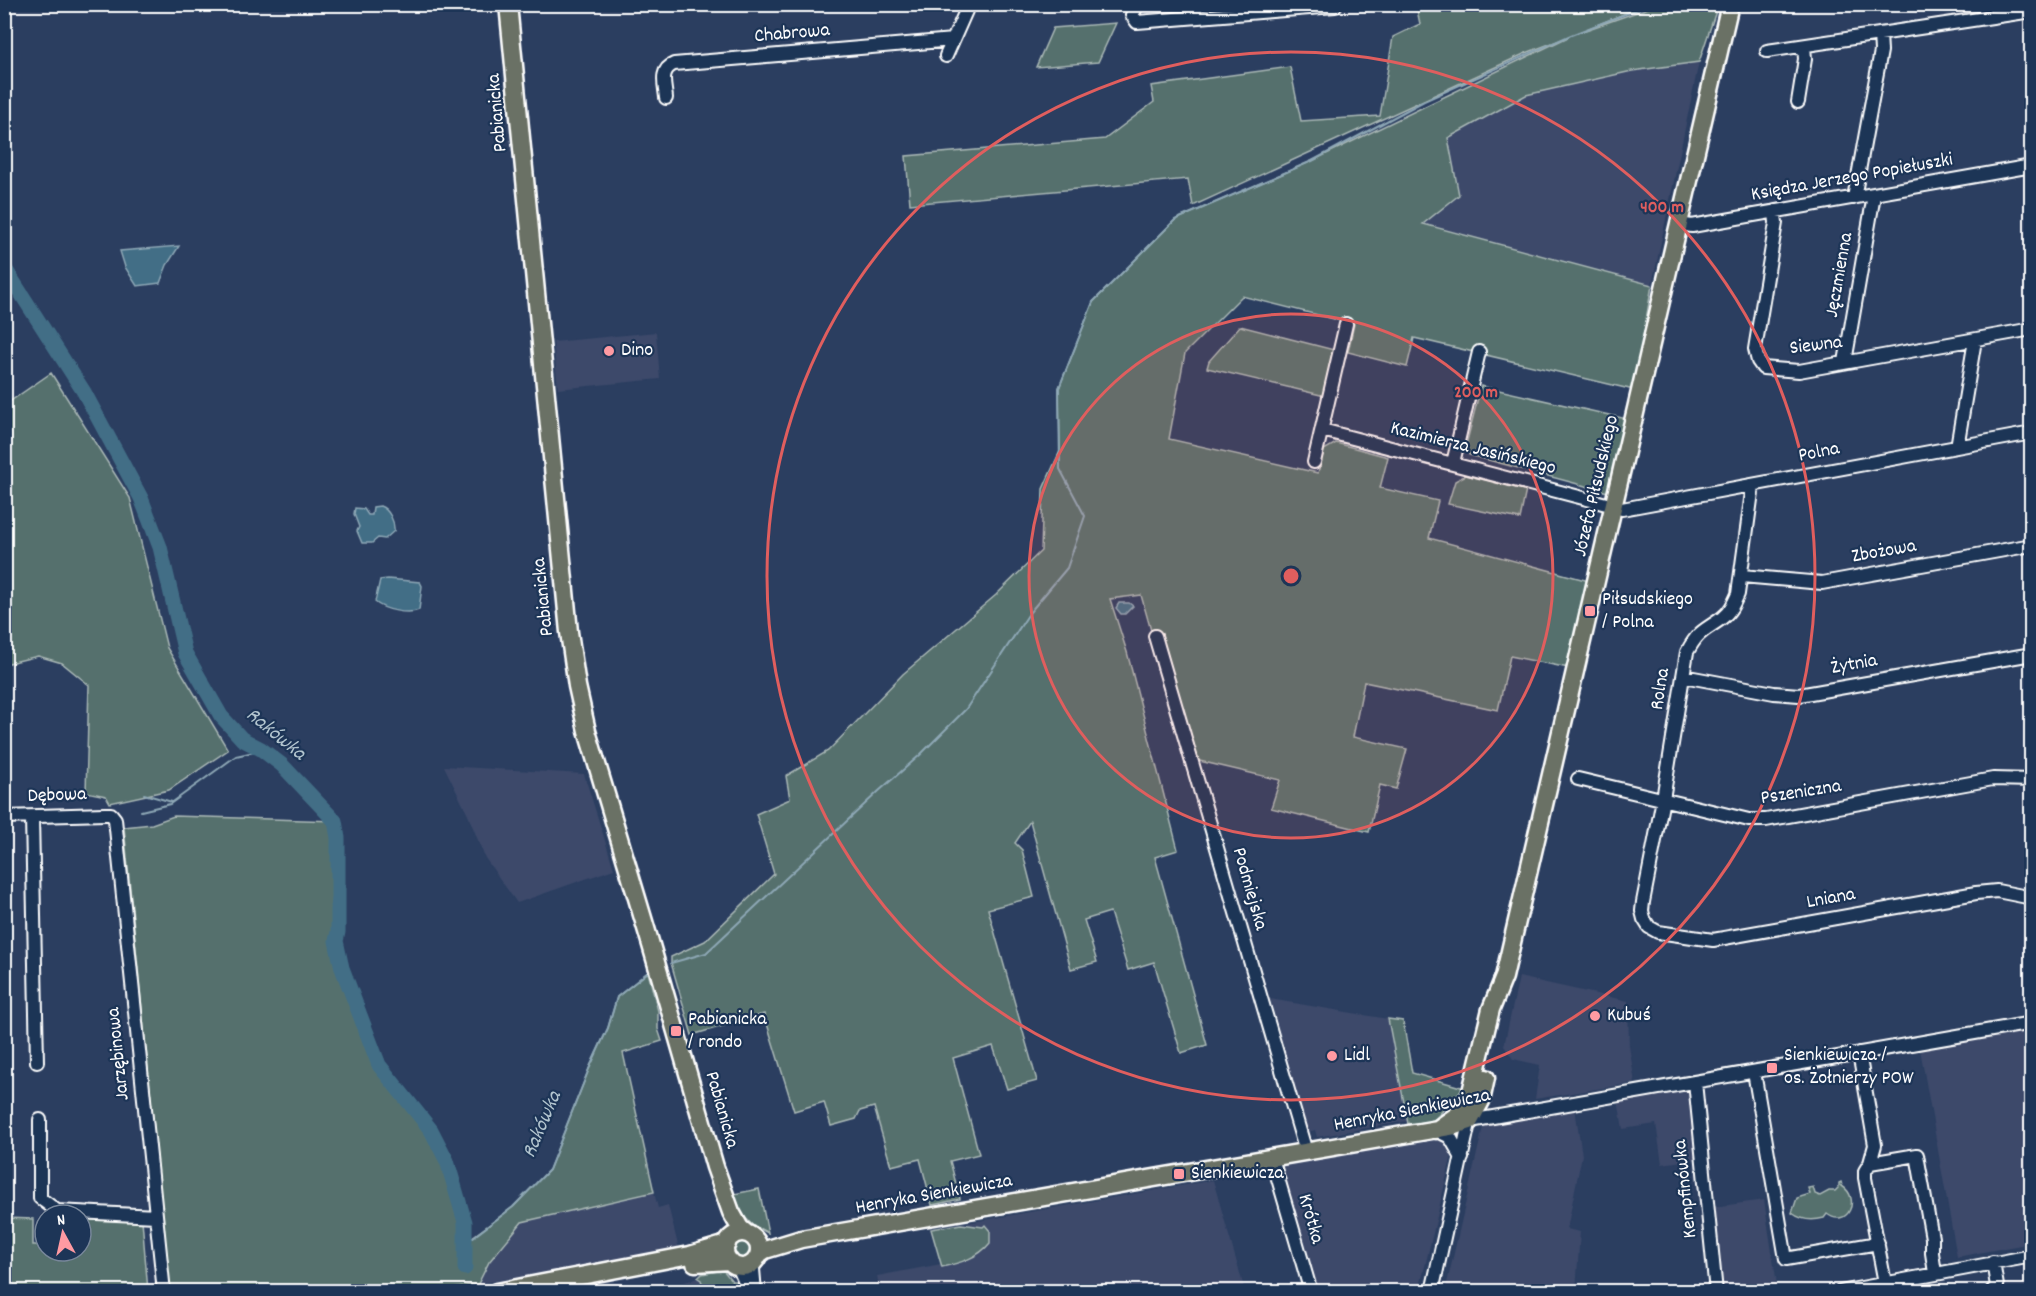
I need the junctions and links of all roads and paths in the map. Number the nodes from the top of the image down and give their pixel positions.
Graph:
1 (508, 4) edge
2 (969, 4) edge
3 (1138, 4) edge
4 (1730, 4) edge
5 (1335, 6) dead end
6 (2031, 11) edge
7 (1880, 34) junction
8 (953, 40) junction
9 (1804, 46) junction
10 (1767, 51) dead end
11 (946, 56) dead end
12 (666, 98) dead end
13 (1798, 102) dead end
14 (2031, 166) edge
15 (1874, 195) junction
16 (1854, 198) junction
17 (1775, 211) junction
18 (1679, 224) junction
19 (1346, 324) dead end
20 (2031, 329) edge
21 (1974, 340) junction
22 (1479, 352) dead end
23 (1845, 362) junction
24 (1322, 430) junction
25 (2031, 433) edge
26 (1957, 447) junction
27 (1314, 462) dead end
28 (1453, 464) junction
29 (1753, 485) junction
30 (1614, 506) junction
31 (2031, 545) edge
32 (1742, 576) junction
33 (1155, 636) dead end
34 (2031, 654) edge
35 (1683, 676) junction
36 (1578, 779) dead end
37 (2031, 780) edge
38 (1663, 799) junction
39 (111, 814) joint
40 (4, 817) edge
41 (32, 817) junction
42 (2031, 898) edge
43 (1644, 919) joint
44 (2031, 1023) edge
45 (1859, 1053) junction
46 (37, 1062) dead end
47 (1754, 1071) junction
48 (1695, 1082) junction
49 (1477, 1096) junction
50 (1495, 1117) junction
51 (40, 1120) dead end
52 (1470, 1121) junction
53 (1436, 1130) junction
54 (1306, 1152) junction
55 (1272, 1158) junction
56 (1462, 1158) junction
57 (1870, 1163) junction
58 (156, 1216) junction
59 (1878, 1243) junction
60 (742, 1250) junction
61 (2031, 1256) edge
62 (1993, 1262) junction
63 (1935, 1273) junction
64 (1885, 1282) junction
65 (1862, 1289) edge
66 (164, 1292) edge
67 (497, 1292) edge
68 (749, 1292) edge
69 (755, 1292) edge
70 (1311, 1292) edge
71 (1432, 1292) edge
72 (1716, 1292) edge
73 (1840, 1292) edge
74 (1991, 1292) edge

1 - 60 main road, Pabianicka
2 - 8 street
3 - 5 street
4 - 18 main road, Józefa Piłsudskiego
6 - 7 street
7 - 9 street
7 - 16 street
8 - 11 street
8 - 12 street, Chabrowa
9 - 10 street
9 - 13 street
14 - 15 street, Księdza Jerzego Popiełuszki
15 - 16 street, Księdza Jerzego Popiełuszki
15 - 23 street, Jęczmienna
16 - 17 street, Księdza Jerzego Popiełuszki
17 - 18 street, Księdza Jerzego Popiełuszki
17 - 23 street, Siewna
18 - 30 main road, Józefa Piłsudskiego
19 - 24 street
20 - 21 street, Siewna
21 - 23 street, Siewna
21 - 26 street
22 - 28 street
24 - 27 street
24 - 28 street, Kazimierza Jasińskiego
25 - 26 street, Polna
26 - 29 street, Polna
28 - 30 street, Kazimierza Jasińskiego
29 - 30 street, Polna
29 - 32 street, Rolna
30 - 49 main road, Józefa Piłsudskiego
31 - 32 street, Zbożowa
32 - 35 street, Rolna
33 - 54 street, Podmiejska
34 - 35 street, Żytnia
35 - 38 street, Rolna
36 - 38 street, Pszeniczna
37 - 38 street, Pszeniczna
38 - 43 street, Rolna
39 - 41 street, Dębowa
39 - 58 street, Jarzębinowa
40 - 41 street, Dębowa
41 - 46 street
42 - 43 street, Lniana
44 - 45 street, Henryka Sienkiewicza
45 - 47 street, Henryka Sienkiewicza
45 - 57 street
47 - 48 street, Henryka Sienkiewicza
47 - 59 street
48 - 50 street, Henryka Sienkiewicza
48 - 72 street, Kempfinówka
49 - 50 street
49 - 52 main road, Józefa Piłsudskiego
49 - 53 main road
50 - 52 street, Henryka Sienkiewicza
51 - 58 street
52 - 53 main road, Henryka Sienkiewicza
52 - 56 street, Józefa Piłsudskiego
53 - 54 main road, Henryka Sienkiewicza
53 - 56 street
54 - 55 main road, Henryka Sienkiewicza
55 - 60 main road, Henryka Sienkiewicza
55 - 70 street, Krótka
56 - 71 street, Józefa Piłsudskiego
57 - 59 street
57 - 63 street
58 - 66 street, Jarzębinowa
59 - 64 street
60 - 67 main road, Henryka Sienkiewicza
60 - 68 street, Pabianicka
60 - 69 street, Pabianicka
61 - 62 street
62 - 63 street
62 - 74 street
63 - 64 street
64 - 65 street
65 - 73 street

